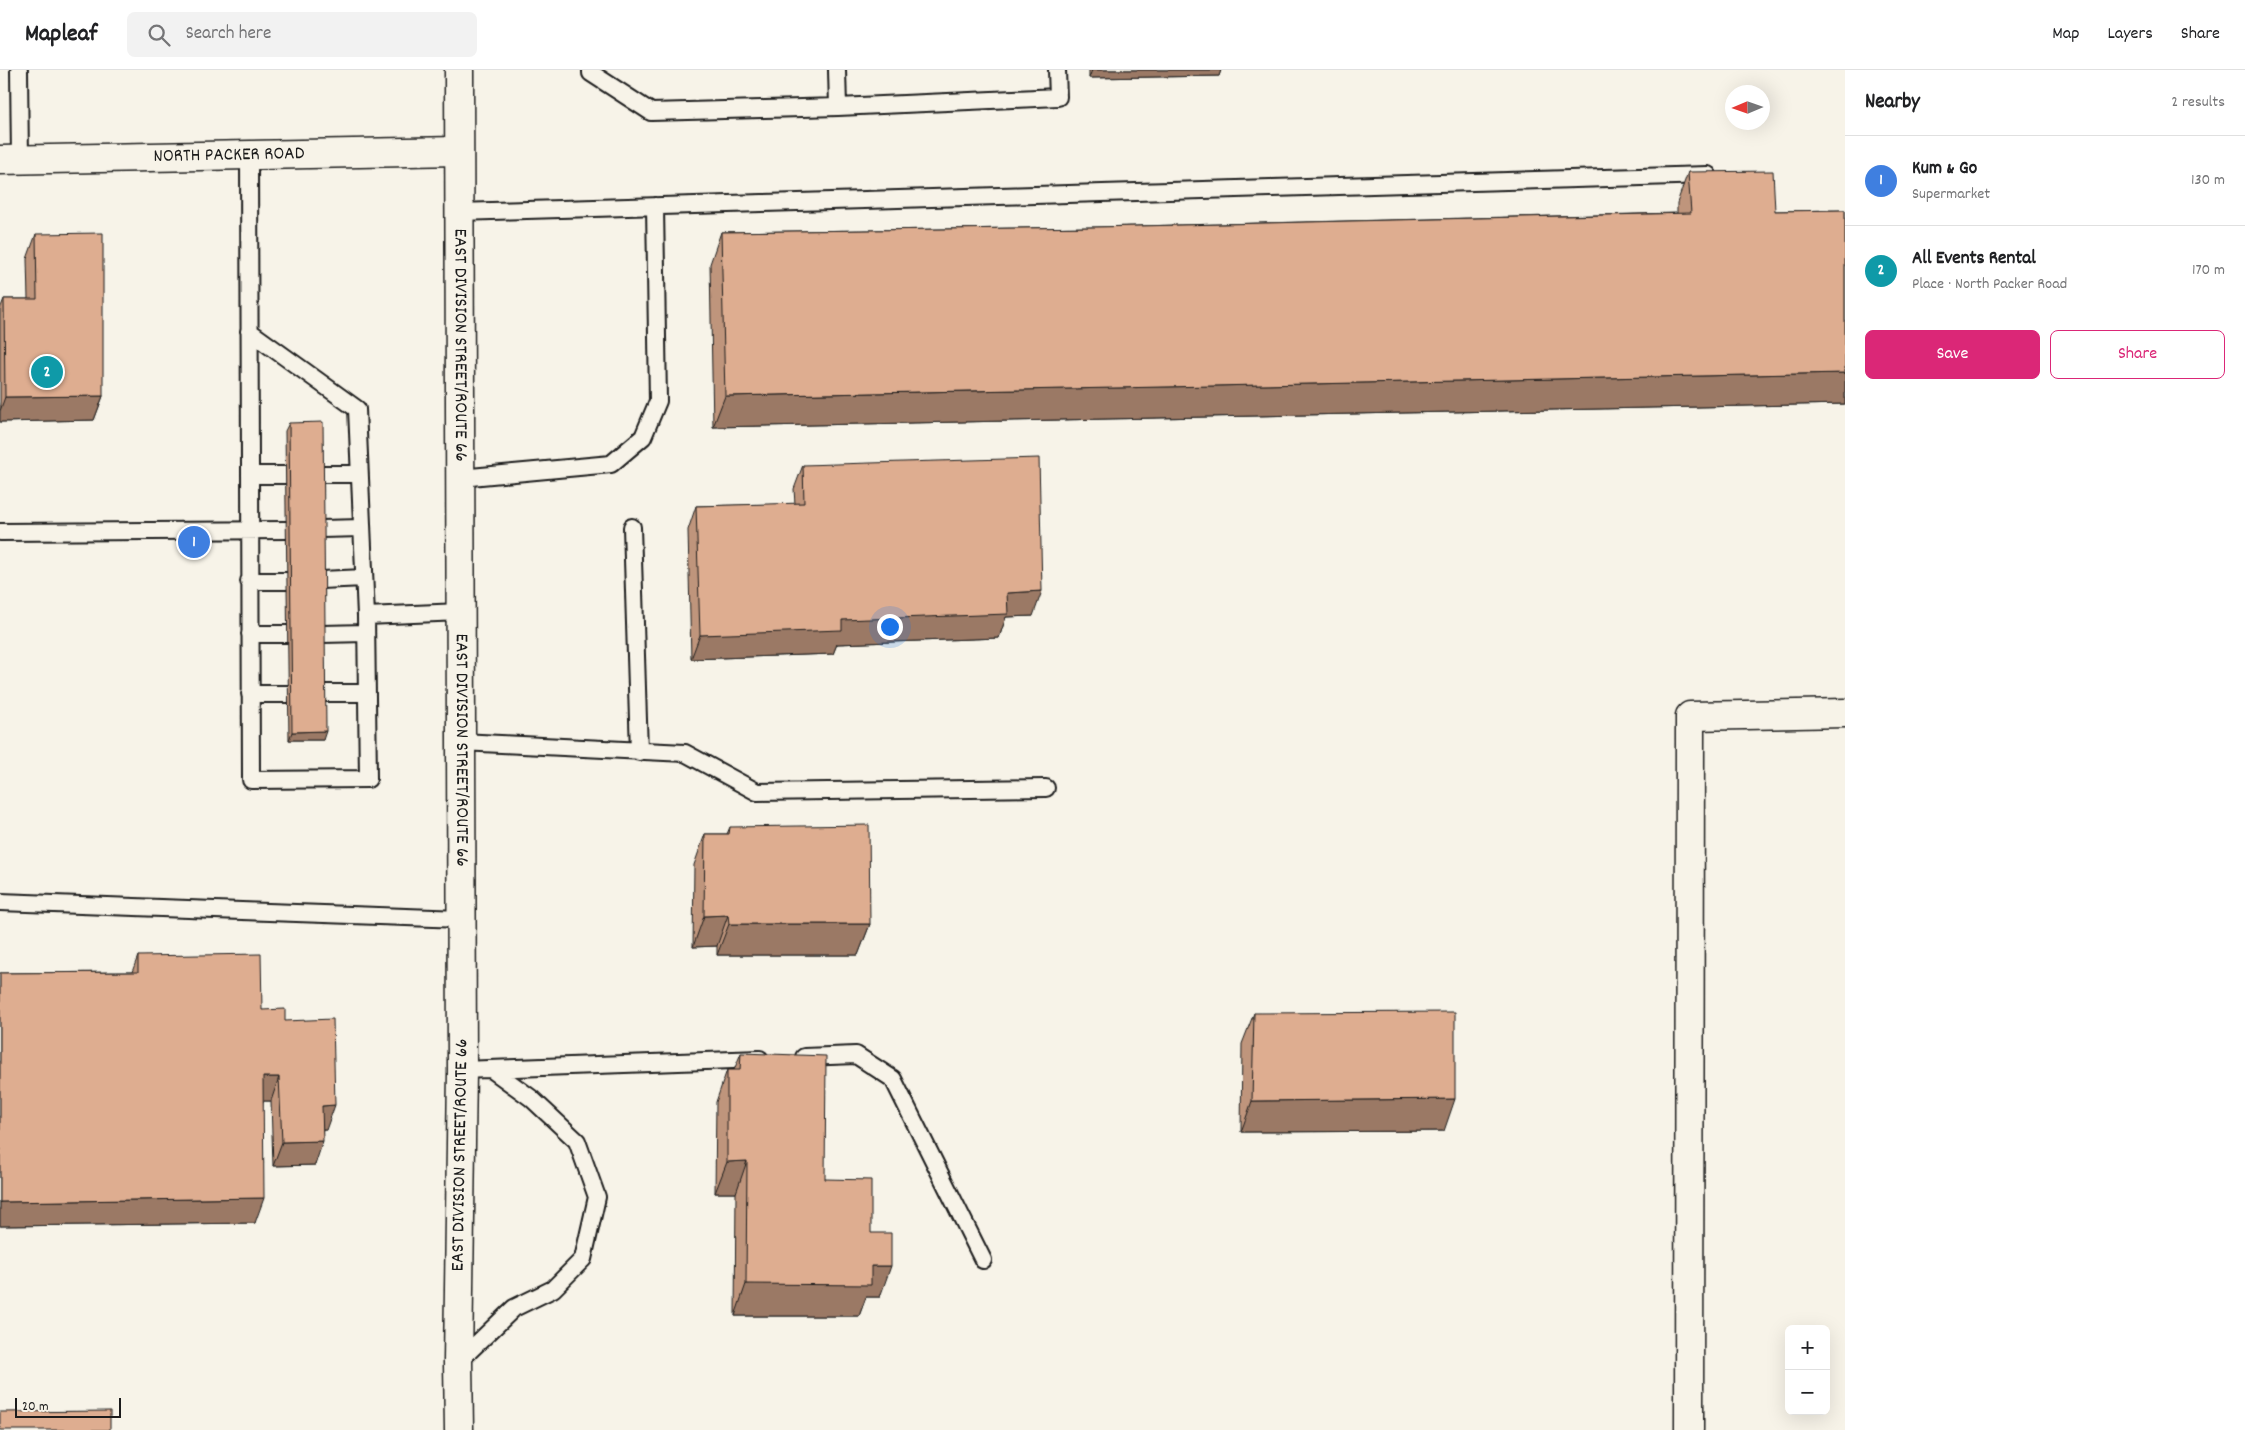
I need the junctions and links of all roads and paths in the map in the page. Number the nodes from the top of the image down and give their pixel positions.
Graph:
1 (19, 70) edge
2 (459, 70) edge
3 (591, 70) edge
4 (837, 70) edge
5 (1057, 70) edge
6 (838, 108) junction
7 (458, 151) junction
8 (249, 156) junction
9 (10, 160) edge
10 (1723, 175) edge
11 (655, 206) junction
12 (458, 212) junction
13 (249, 332) junction
14 (320, 474) edge
15 (359, 474) junction
16 (250, 475) junction
17 (286, 475) dead end
18 (460, 478) junction
19 (632, 527) dead end
20 (362, 528) junction
21 (321, 529) edge
22 (286, 530) dead end
23 (250, 531) junction
24 (0, 532) edge
25 (364, 578) junction
26 (321, 580) edge
27 (250, 581) junction
28 (286, 581) dead end
29 (461, 612) junction
30 (366, 616) junction
31 (250, 634) junction
32 (287, 634) dead end
33 (322, 634) edge
34 (366, 634) junction
35 (322, 693) edge
36 (366, 693) junction
37 (250, 694) junction
38 (288, 694) dead end
39 (1845, 713) edge
40 (461, 742) junction
41 (639, 752) junction
42 (1046, 788) dead end
43 (0, 902) edge
44 (462, 919) junction
45 (492, 1069) junction
46 (462, 1070) junction
47 (983, 1260) dead end
48 (458, 1362) junction
49 (459, 1430) edge
50 (1689, 1430) edge

1 - 9 lane
2 - 7 main road, EAST DIVISION STREET/ROUTE 66
3 - 6 lane
4 - 6 lane
5 - 6 lane
7 - 8 main road, NORTH PACKER ROAD
7 - 12 main road, EAST DIVISION STREET/ROUTE 66
8 - 9 main road, NORTH PACKER ROAD
8 - 13 lane
10 - 11 lane
11 - 12 lane
11 - 18 lane
12 - 18 main road, EAST DIVISION STREET/ROUTE 66
13 - 15 lane
13 - 16 lane
14 - 15 lane
15 - 20 lane
16 - 17 lane
16 - 23 lane
18 - 29 main road, EAST DIVISION STREET/ROUTE 66
19 - 41 lane
20 - 21 lane
20 - 25 lane
22 - 23 lane
23 - 24 lane
23 - 27 lane
25 - 26 lane
25 - 30 lane
27 - 28 lane
27 - 31 lane
29 - 30 lane
29 - 40 main road, EAST DIVISION STREET/ROUTE 66
30 - 34 lane
31 - 32 lane
31 - 37 lane
33 - 34 lane
34 - 36 lane
35 - 36 lane
36 - 37 lane
37 - 38 lane
39 - 50 main road
40 - 41 lane
40 - 44 main road, EAST DIVISION STREET/ROUTE 66
41 - 42 lane
43 - 44 lane
44 - 46 main road, EAST DIVISION STREET/ROUTE 66
45 - 46 lane
45 - 47 lane
45 - 48 lane
46 - 48 main road, EAST DIVISION STREET/ROUTE 66
48 - 49 main road, EAST DIVISION STREET/ROUTE 66

